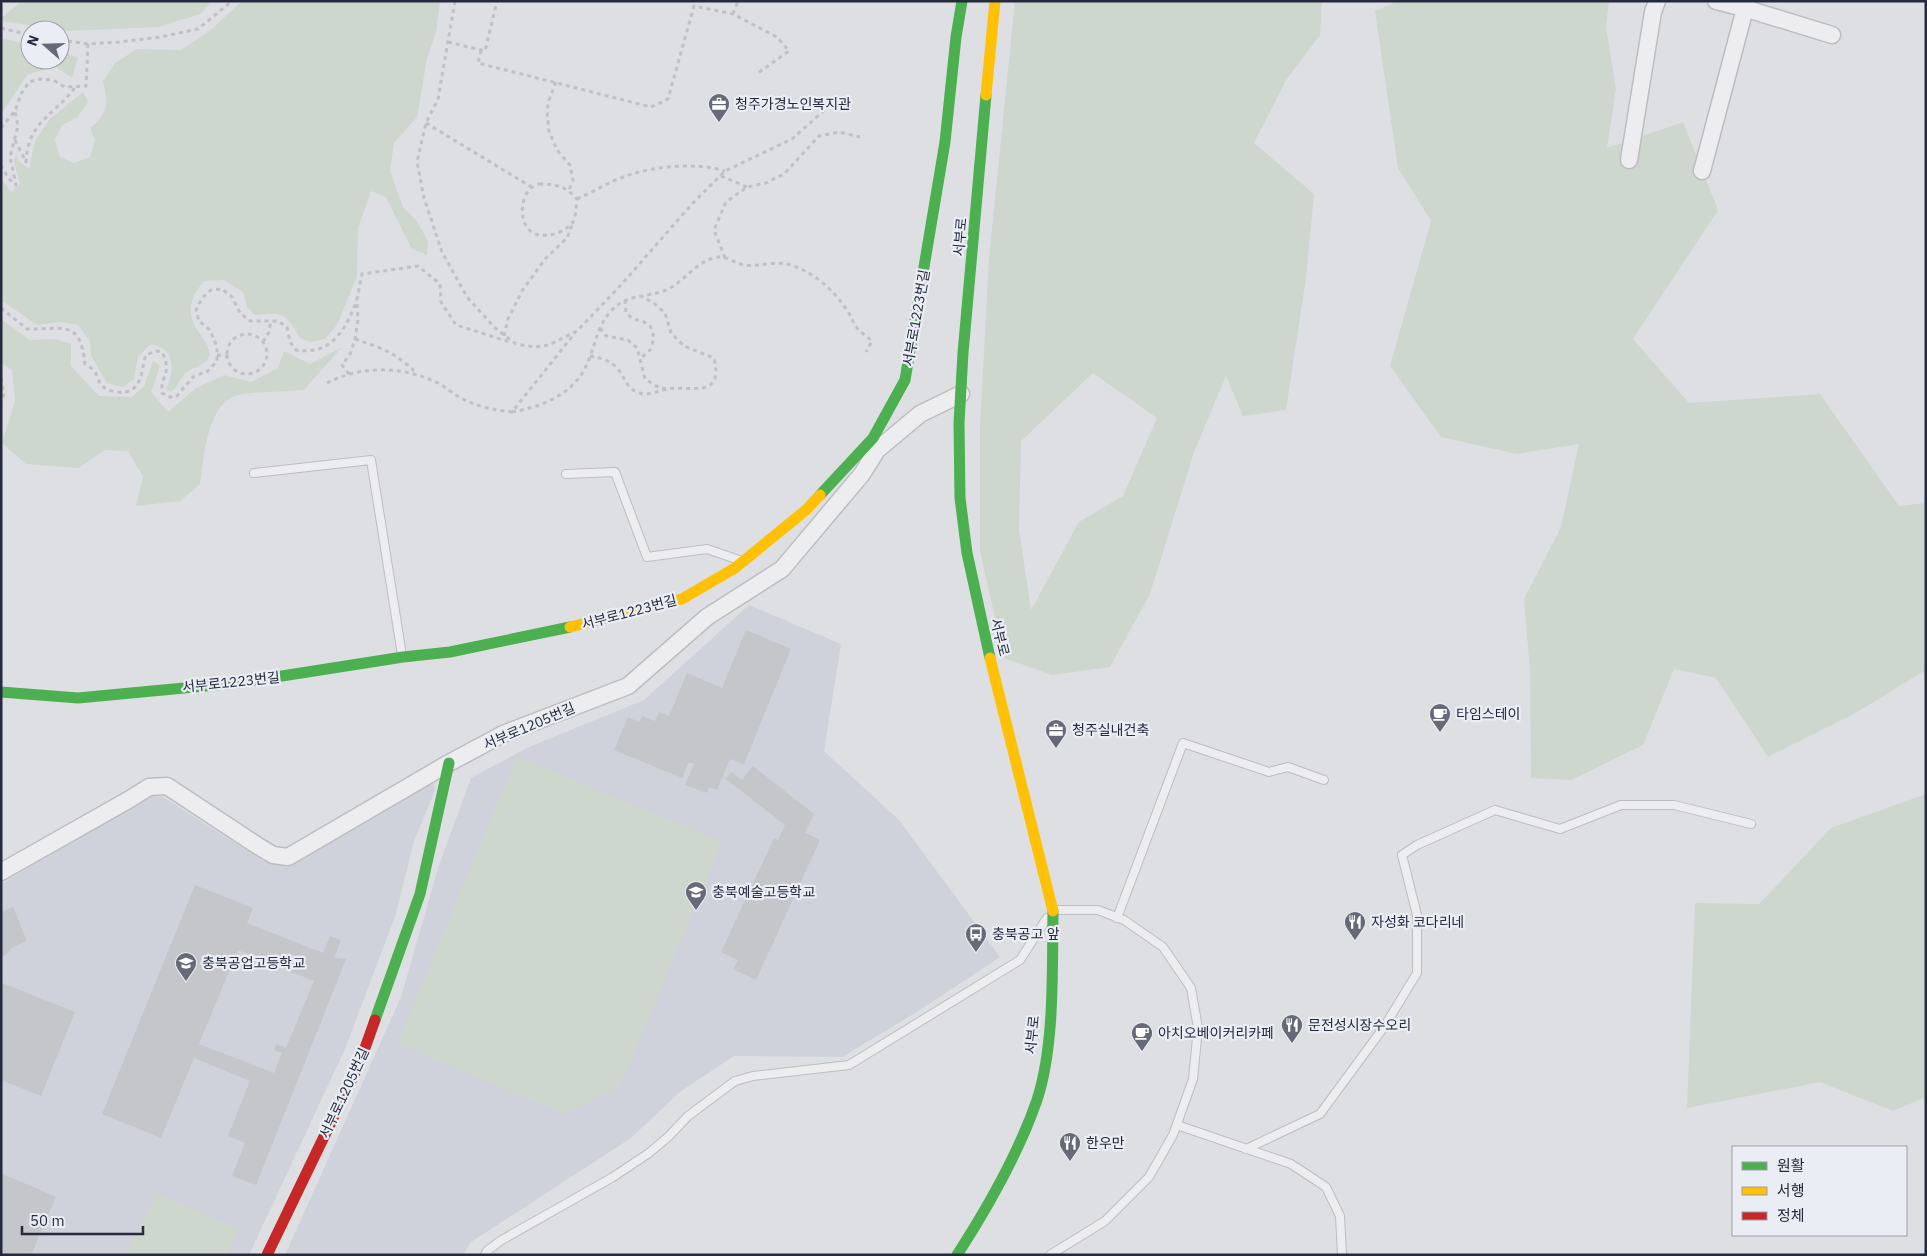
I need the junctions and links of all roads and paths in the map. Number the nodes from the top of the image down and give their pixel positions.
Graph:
1 (232, 1) edge
2 (455, 1) edge
3 (497, 1) edge
4 (738, 1) edge
5 (962, 1) edge
6 (995, 1) edge
7 (1657, 1) edge
8 (1716, 1) edge
9 (1746, 5) edge
10 (733, 14) junction
11 (1, 28) edge
12 (20, 33) edge
13 (1832, 35) dead end
14 (70, 41) edge
15 (448, 42) junction
16 (88, 44) junction
17 (482, 50) junction
18 (758, 73) dead end
19 (556, 82) junction
20 (76, 86) junction
21 (828, 108) dead end
22 (15, 111) junction
23 (426, 123) junction
24 (1, 128) edge
25 (860, 136) dead end
26 (15, 140) junction
27 (1629, 160) dead end
28 (1, 165) edge
29 (1702, 170) dead end
30 (725, 171) junction
31 (721, 176) junction
32 (747, 187) junction
33 (533, 188) junction
34 (569, 190) junction
35 (577, 199) junction
36 (573, 222) junction
37 (724, 258) junction
38 (640, 295) junction
39 (357, 299) junction
40 (625, 300) junction
41 (1, 308) edge
42 (271, 320) junction
43 (600, 328) junction
44 (577, 331) junction
45 (504, 336) junction
46 (355, 340) junction
47 (263, 342) junction
48 (516, 344) junction
49 (866, 352) dead end
50 (217, 355) junction
51 (227, 356) junction
52 (590, 356) junction
53 (640, 359) junction
54 (349, 374) junction
55 (418, 374) junction
56 (1, 378) edge
57 (327, 384) dead end
58 (666, 389) junction
59 (961, 394) junction
60 (1, 403) edge
61 (512, 412) junction
62 (254, 474) dead end
63 (566, 474) dead end
64 (809, 507) junction
65 (822, 521) junction
66 (743, 561) junction
67 (402, 657) junction
68 (1, 692) edge
69 (449, 763) junction
70 (1324, 780) dead end
71 (1751, 824) dead end
72 (1, 872) edge
73 (1053, 910) junction
74 (1117, 918) junction
75 (1177, 1125) junction
76 (1246, 1149) junction
77 (267, 1255) edge
78 (485, 1255) edge
79 (958, 1255) edge
80 (1050, 1255) edge
81 (1342, 1255) edge

1 - 16 path
2 - 15 path
3 - 17 path
4 - 10 path
5 - 64 street, 서부로1223번길
6 - 59 street, 서부로
7 - 27 street
8 - 9 street
9 - 13 street
9 - 29 street
10 - 18 path
10 - 19 path
11 - 12 path
14 - 16 path
15 - 17 path
15 - 23 path
16 - 20 path
17 - 19 path
19 - 34 path
20 - 22 path
20 - 26 path
21 - 30 path
22 - 24 path
22 - 26 path
23 - 33 path
23 - 45 path
25 - 32 path
26 - 28 path
30 - 31 path
30 - 35 path
31 - 32 path
31 - 44 path
32 - 37 path
33 - 34 path
33 - 36 path
34 - 35 path
35 - 36 path
36 - 45 path
37 - 38 path
37 - 49 path
38 - 40 path
38 - 58 path
39 - 42 path
39 - 46 path
39 - 48 path
40 - 43 path
40 - 53 path
41 - 50 path
42 - 47 path
42 - 50 path
43 - 52 path
43 - 53 path
44 - 48 path
44 - 61 path
45 - 48 path
46 - 54 path
46 - 55 path
47 - 51 path
47 - 51 path
50 - 51 path
52 - 58 path
52 - 61 path
53 - 58 path
54 - 55 path
54 - 57 path
55 - 61 path
56 - 60 path
59 - 65 street, 서부로1205번길
59 - 73 street, 서부로
62 - 67 lane
63 - 66 lane
64 - 65 street
64 - 66 street, 서부로1223번길
65 - 69 street, 서부로1205번길
66 - 67 street, 서부로1223번길
67 - 68 street, 서부로1223번길
69 - 72 street
69 - 77 street, 서부로1205번길
70 - 74 lane
71 - 76 lane
73 - 74 lane
73 - 78 lane
73 - 79 street, 서부로
74 - 75 lane
75 - 76 lane
75 - 80 lane
76 - 81 lane

